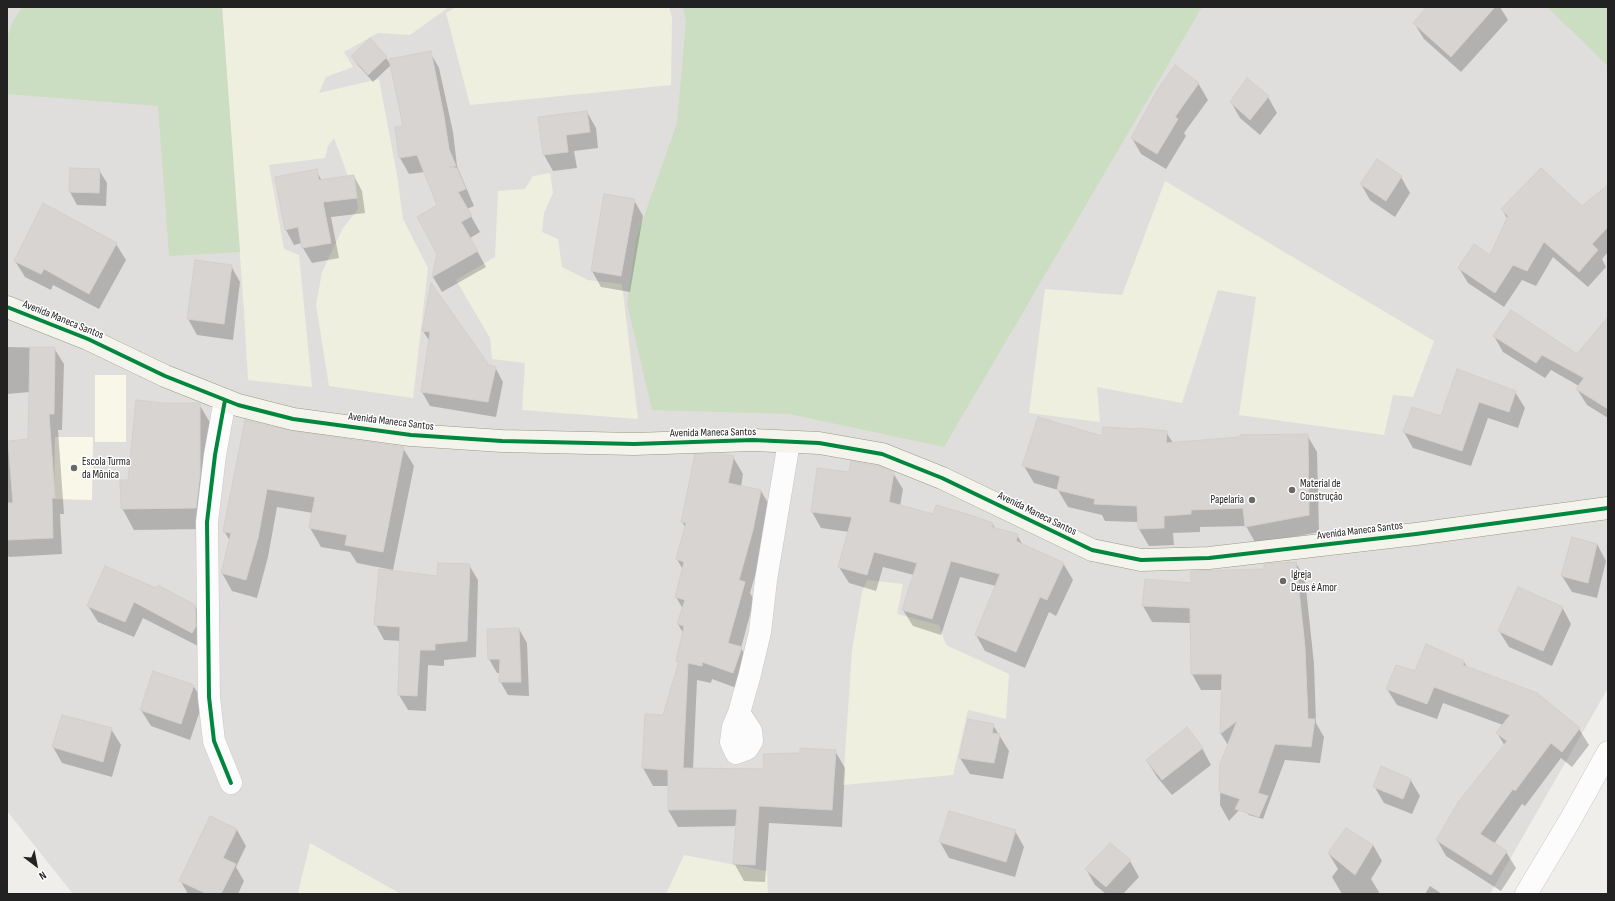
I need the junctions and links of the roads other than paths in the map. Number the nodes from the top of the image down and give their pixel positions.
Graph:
1 (7, 307) edge
2 (225, 400) junction
3 (790, 442) junction
4 (1608, 508) edge
5 (739, 713) dead end
6 (1608, 752) edge
7 (231, 783) dead end
8 (1526, 894) edge

1 - 2 street, Avenida Maneca Santos
2 - 3 street, Avenida Maneca Santos
2 - 7 street
3 - 4 street, Avenida Maneca Santos
3 - 5 street
6 - 8 street

